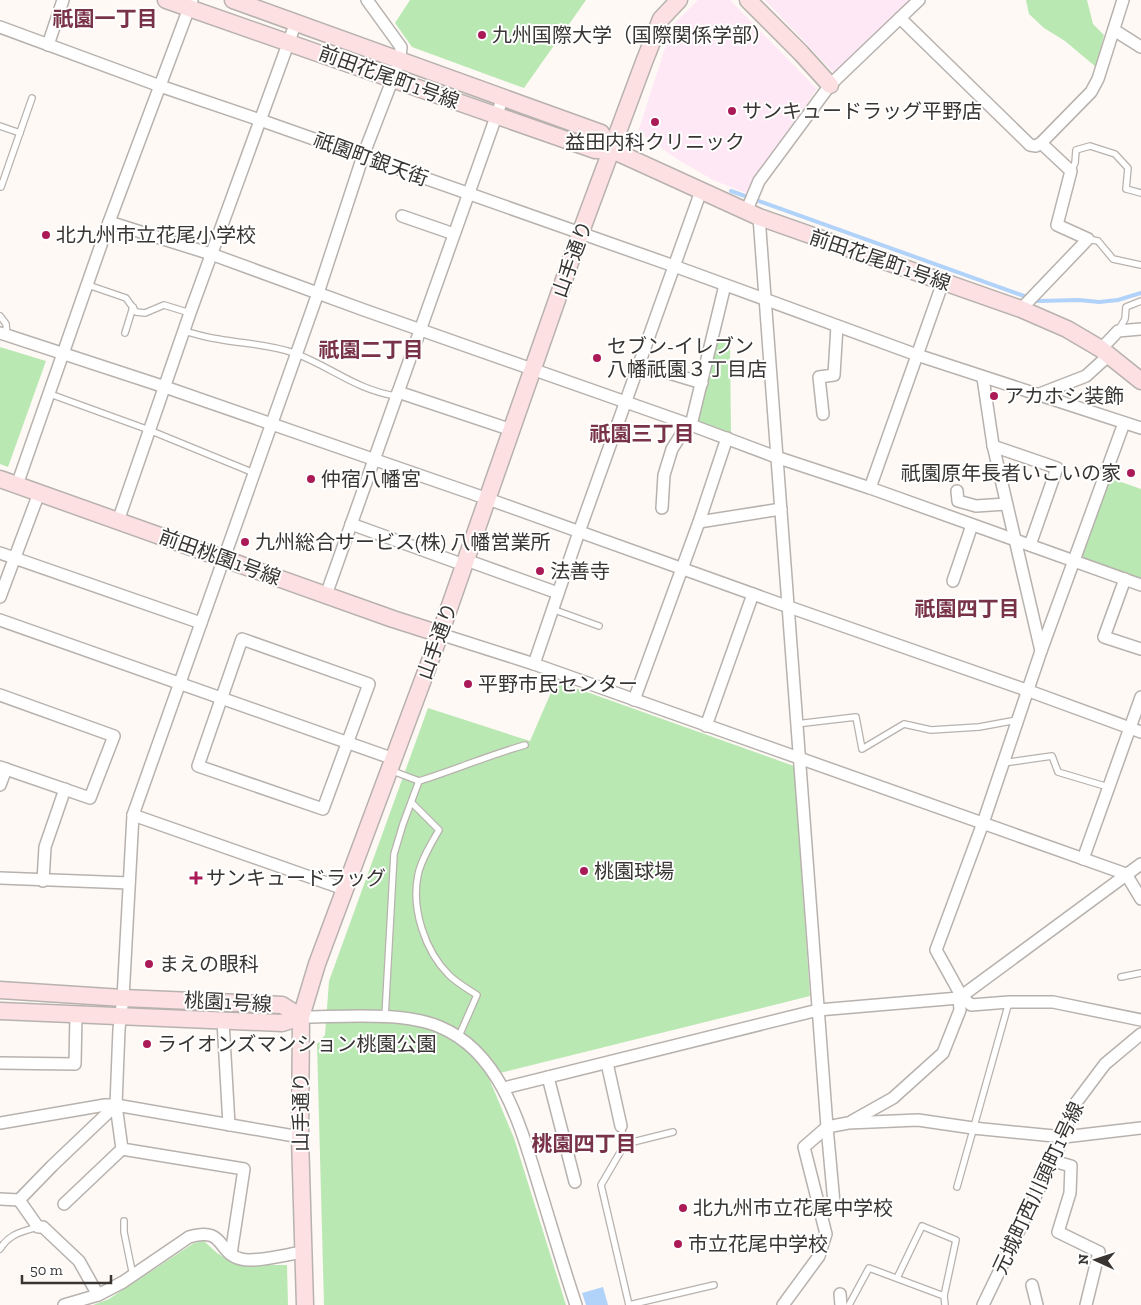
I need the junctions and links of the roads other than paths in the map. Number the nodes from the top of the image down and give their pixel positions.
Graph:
1 (64, 0) edge
2 (166, 0) edge
3 (233, 0) edge
4 (367, 0) edge
5 (679, 0) edge
6 (748, 0) edge
7 (919, 0) edge
8 (1123, 0) edge
9 (190, 4) edge
10 (900, 18) junction
11 (296, 22) junction
12 (0, 27) edge
13 (1114, 30) junction
14 (289, 42) junction
15 (48, 45) junction
16 (1141, 47) edge
17 (400, 60) junction
18 (393, 79) junction
19 (830, 85) junction
20 (160, 86) junction
21 (502, 96) junction
22 (32, 98) dead end
23 (496, 116) junction
24 (260, 120) junction
25 (0, 126) edge
26 (20, 133) junction
27 (1041, 142) junction
28 (612, 150) junction
29 (363, 156) junction
30 (1071, 171) junction
31 (0, 188) edge
32 (701, 191) junction
33 (468, 194) junction
34 (1141, 194) edge
35 (752, 206) junction
36 (402, 216) dead end
37 (109, 222) junction
38 (454, 234) junction
39 (580, 234) junction
40 (1088, 239) junction
41 (211, 254) junction
42 (1141, 265) edge
43 (674, 266) junction
44 (943, 282) junction
45 (88, 285) junction
46 (725, 285) junction
47 (318, 293) junction
48 (765, 300) junction
49 (1028, 301) junction
50 (1141, 301) edge
51 (133, 307) junction
52 (190, 313) junction
53 (0, 316) edge
54 (837, 326) junction
55 (420, 329) junction
56 (1141, 329) edge
57 (184, 331) junction
58 (1118, 331) junction
59 (125, 333) dead end
60 (4, 335) edge
61 (1105, 352) junction
62 (64, 353) junction
63 (296, 353) junction
64 (917, 355) junction
65 (639, 364) junction
66 (533, 370) junction
67 (1139, 376) edge
68 (983, 378) junction
69 (702, 383) junction
70 (165, 387) junction
71 (50, 394) junction
72 (397, 394) junction
73 (1037, 395) junction
74 (625, 402) junction
75 (823, 414) dead end
76 (1124, 423) junction
77 (272, 425) junction
78 (690, 425) junction
79 (1141, 428) edge
80 (149, 430) junction
81 (512, 430) junction
82 (727, 438) junction
83 (993, 446) junction
84 (776, 457) junction
85 (374, 460) junction
86 (254, 473) junction
87 (0, 479) edge
88 (17, 485) junction
89 (870, 488) junction
90 (957, 491) dead end
91 (39, 493) junction
92 (488, 499) junction
93 (1006, 504) junction
94 (662, 508) dead end
95 (781, 509) junction
96 (118, 521) junction
97 (699, 522) junction
98 (351, 524) junction
99 (972, 525) junction
100 (579, 532) junction
101 (1014, 540) junction
102 (1030, 545) junction
103 (0, 553) edge
104 (15, 558) junction
105 (225, 559) junction
106 (1075, 561) junction
107 (465, 563) junction
108 (682, 569) junction
109 (1125, 579) junction
110 (953, 581) dead end
111 (1141, 585) edge
112 (558, 593) junction
113 (753, 594) junction
114 (326, 595) junction
115 (0, 597) edge
116 (789, 607) junction
117 (552, 609) junction
118 (0, 620) edge
119 (201, 623) junction
120 (599, 626) dead end
121 (440, 634) junction
122 (1141, 649) edge
123 (1041, 651) junction
124 (534, 664) junction
125 (180, 684) junction
126 (1029, 691) junction
127 (0, 695) edge
128 (1141, 697) edge
129 (222, 698) junction
130 (634, 700) junction
131 (1018, 720) junction
132 (796, 724) junction
133 (706, 726) junction
134 (1136, 730) edge
135 (348, 743) junction
136 (525, 745) dead end
137 (800, 759) junction
138 (1003, 763) junction
139 (392, 764) junction
140 (3, 768) edge
141 (419, 781) junction
142 (0, 785) edge
143 (1108, 787) junction
144 (64, 789) junction
145 (412, 803) junction
146 (133, 815) junction
147 (983, 823) junction
148 (1083, 859) junction
149 (1141, 864) edge
150 (1126, 874) junction
151 (0, 878) edge
152 (43, 881) junction
153 (129, 884) junction
154 (344, 889) junction
155 (1141, 899) edge
156 (1141, 974) edge
157 (1121, 977) dead end
158 (0, 990) edge
159 (123, 998) junction
160 (960, 998) junction
161 (1009, 1002) junction
162 (818, 1010) junction
163 (0, 1011) edge
164 (76, 1015) junction
165 (121, 1017) junction
166 (301, 1017) junction
167 (385, 1018) junction
168 (1141, 1020) edge
169 (223, 1021) junction
170 (1141, 1034) edge
171 (459, 1036) junction
172 (0, 1063) edge
173 (607, 1063) junction
174 (548, 1077) junction
175 (504, 1088) junction
176 (116, 1105) junction
177 (0, 1123) edge
178 (848, 1123) junction
179 (229, 1125) junction
180 (621, 1126) joint
181 (827, 1127) junction
182 (973, 1128) junction
183 (1141, 1128) edge
184 (673, 1132) dead end
185 (300, 1137) junction
186 (1064, 1137) junction
187 (625, 1144) junction
188 (122, 1149) junction
189 (1053, 1161) junction
190 (575, 1182) dead end
191 (957, 1187) dead end
192 (0, 1199) edge
193 (19, 1200) junction
194 (834, 1203) dead end
195 (64, 1204) dead end
196 (124, 1221) dead end
197 (38, 1227) junction
198 (0, 1249) edge
199 (303, 1252) junction
200 (230, 1254) junction
201 (133, 1276) junction
202 (897, 1278) junction
203 (714, 1284) dead end
204 (1032, 1285) dead end
205 (98, 1295) junction
206 (944, 1296) junction
207 (64, 1305) edge
208 (305, 1305) edge
209 (576, 1305) edge
210 (629, 1305) edge
211 (783, 1305) edge
212 (849, 1305) edge
213 (945, 1305) edge
214 (983, 1305) edge
215 (1037, 1305) edge
216 (1086, 1305) edge

1 - 15 street
2 - 9 street, 前田花尾町1号線
3 - 11 street, 前田花尾町1号線
4 - 17 street
5 - 28 street, 山手通り
6 - 19 street
7 - 10 street
8 - 13 street
9 - 14 street, 前田花尾町1号線
9 - 20 street
10 - 19 street
10 - 27 street
11 - 14 street
11 - 17 street, 前田花尾町1号線
12 - 15 street, 祇園町銀天街
13 - 16 street
13 - 27 street
14 - 18 street, 前田花尾町1号線
14 - 24 street
15 - 20 street, 祇園町銀天街
17 - 18 street
17 - 21 street, 前田花尾町1号線
18 - 23 street, 前田花尾町1号線
18 - 29 street
19 - 35 street
20 - 24 street, 祇園町銀天街
20 - 37 street
21 - 23 street
21 - 28 street, 前田花尾町1号線
22 - 26 lane
23 - 28 street, 前田花尾町1号線
23 - 33 street
24 - 29 street, 祇園町銀天街
24 - 41 street
25 - 26 lane
26 - 31 lane
27 - 30 street
28 - 32 street, 前田花尾町1号線
28 - 39 street, 山手通り
29 - 33 street, 祇園町銀天街
29 - 47 street
30 - 34 lane
30 - 40 street
32 - 35 street, 前田花尾町1号線
32 - 43 street
33 - 38 street
33 - 39 street, 祇園町銀天街
35 - 44 street, 前田花尾町1号線
35 - 48 street
36 - 38 street
37 - 41 street
37 - 45 street
38 - 55 street
39 - 43 street, 祇園町銀天街
39 - 66 street, 山手通り
40 - 42 lane
40 - 49 street
41 - 47 street
41 - 52 street
43 - 46 street, 祇園町銀天街
43 - 65 street
44 - 49 street, 前田花尾町1号線
44 - 64 street
45 - 51 lane
45 - 62 street
46 - 48 street, 祇園町銀天街
46 - 69 street
47 - 55 street
47 - 63 street
48 - 54 street, 祇園町銀天街
48 - 84 street
49 - 61 street, 前田花尾町1号線
50 - 58 lane
51 - 52 lane
51 - 59 lane
52 - 57 street
53 - 60 lane
54 - 64 street, 祇園町銀天街
54 - 75 street
55 - 66 street
55 - 72 street
56 - 58 street
57 - 63 lane
57 - 70 street
58 - 61 street
60 - 62 street
61 - 67 street, 前田花尾町1号線
61 - 73 street
62 - 70 street
62 - 71 street
63 - 72 lane
63 - 77 street
64 - 68 street, 祇園町銀天街
64 - 89 street
65 - 69 street
65 - 74 street
66 - 74 street
66 - 81 street, 山手通り
68 - 73 street, 祇園町銀天街
68 - 83 street
69 - 78 street
70 - 77 street
70 - 80 street
71 - 80 lane
71 - 88 street
72 - 81 street
72 - 85 street
73 - 76 street, 祇園町銀天街
74 - 78 street
74 - 100 street
76 - 79 street, 祇園町銀天街
76 - 106 street
77 - 85 street
77 - 86 street
78 - 82 street
78 - 94 street
80 - 86 lane
80 - 96 street
81 - 92 street, 山手通り
82 - 84 street
82 - 97 street
83 - 93 street
83 - 102 street
84 - 89 street
84 - 95 street
85 - 92 street
85 - 98 street
86 - 105 street
87 - 88 street, 前田桃園1号線
88 - 91 street, 前田桃園1号線
89 - 99 street
90 - 93 street
91 - 96 street, 前田桃園1号線
91 - 104 street
92 - 100 street
92 - 107 street, 山手通り
93 - 101 street
95 - 97 street
95 - 116 street
96 - 105 street, 前田桃園1号線
97 - 108 street
98 - 107 street
98 - 114 street
99 - 101 street
99 - 110 street
100 - 108 street
100 - 112 street
101 - 102 street
101 - 123 street
102 - 106 street
103 - 104 street
104 - 115 street
104 - 119 street
105 - 114 street, 前田桃園1号線
105 - 119 street
106 - 109 street
106 - 123 street
107 - 112 street
107 - 121 street, 山手通り
108 - 113 street
108 - 130 street
109 - 111 street
109 - 122 street
112 - 117 street
113 - 116 street
113 - 133 street
114 - 121 street, 前田桃園1号線
116 - 126 street
116 - 132 street
117 - 120 lane
117 - 124 street
118 - 125 street
119 - 125 street
121 - 124 street
121 - 139 street, 山手通り
123 - 126 street
124 - 130 street
125 - 129 street
125 - 146 street
126 - 131 street
126 - 134 street
127 - 144 street
128 - 134 street
129 - 135 street
129 - 135 street
129 - 135 street
130 - 133 street
131 - 132 lane
131 - 138 street
132 - 137 street
133 - 137 street
134 - 143 street
135 - 139 street
136 - 141 lane
137 - 147 street
137 - 162 street
138 - 143 lane
138 - 147 street
139 - 141 lane
139 - 154 street, 山手通り
140 - 142 street
140 - 144 street
141 - 145 lane
143 - 148 street
144 - 152 street
145 - 167 lane
145 - 171 lane
146 - 153 street
146 - 154 street
147 - 148 street
147 - 160 street
148 - 150 street
149 - 150 street
150 - 155 street
150 - 160 street
151 - 152 street
152 - 153 street
153 - 159 street
154 - 166 street, 山手通り
156 - 157 lane
158 - 159 street, 桃園1号線
159 - 165 street
159 - 166 street, 桃園1号線
160 - 161 street
160 - 162 street
160 - 178 street
161 - 168 street
161 - 182 lane
162 - 173 street
162 - 181 street
163 - 164 street, 桃園1号線
164 - 165 street, 桃園1号線
164 - 172 street
165 - 169 street, 桃園1号線
165 - 176 street
166 - 167 street
166 - 169 street, 桃園1号線
166 - 185 street, 山手通り
167 - 171 street
169 - 179 street
170 - 186 street, 元城町西川頭町1号線
171 - 175 street
173 - 174 street
173 - 180 street
174 - 175 street
174 - 190 street
175 - 209 street
176 - 177 street
176 - 179 street
176 - 188 street
176 - 193 street
178 - 181 street
178 - 182 street
179 - 185 street
180 - 187 lane
181 - 194 street
181 - 211 street
182 - 186 street
182 - 191 lane
183 - 186 street
184 - 187 lane
185 - 199 street, 山手通り
186 - 189 street, 元城町西川頭町1号線
187 - 210 lane
188 - 195 street
188 - 200 street
189 - 214 street, 元城町西川頭町1号線
189 - 216 street
192 - 193 street
193 - 197 street
196 - 201 lane
197 - 198 lane
197 - 205 street
199 - 200 street
199 - 208 street, 山手通り
200 - 201 street
201 - 205 street
202 - 206 lane
202 - 206 lane
202 - 212 lane
203 - 210 lane
204 - 215 street
205 - 207 street
206 - 213 lane

